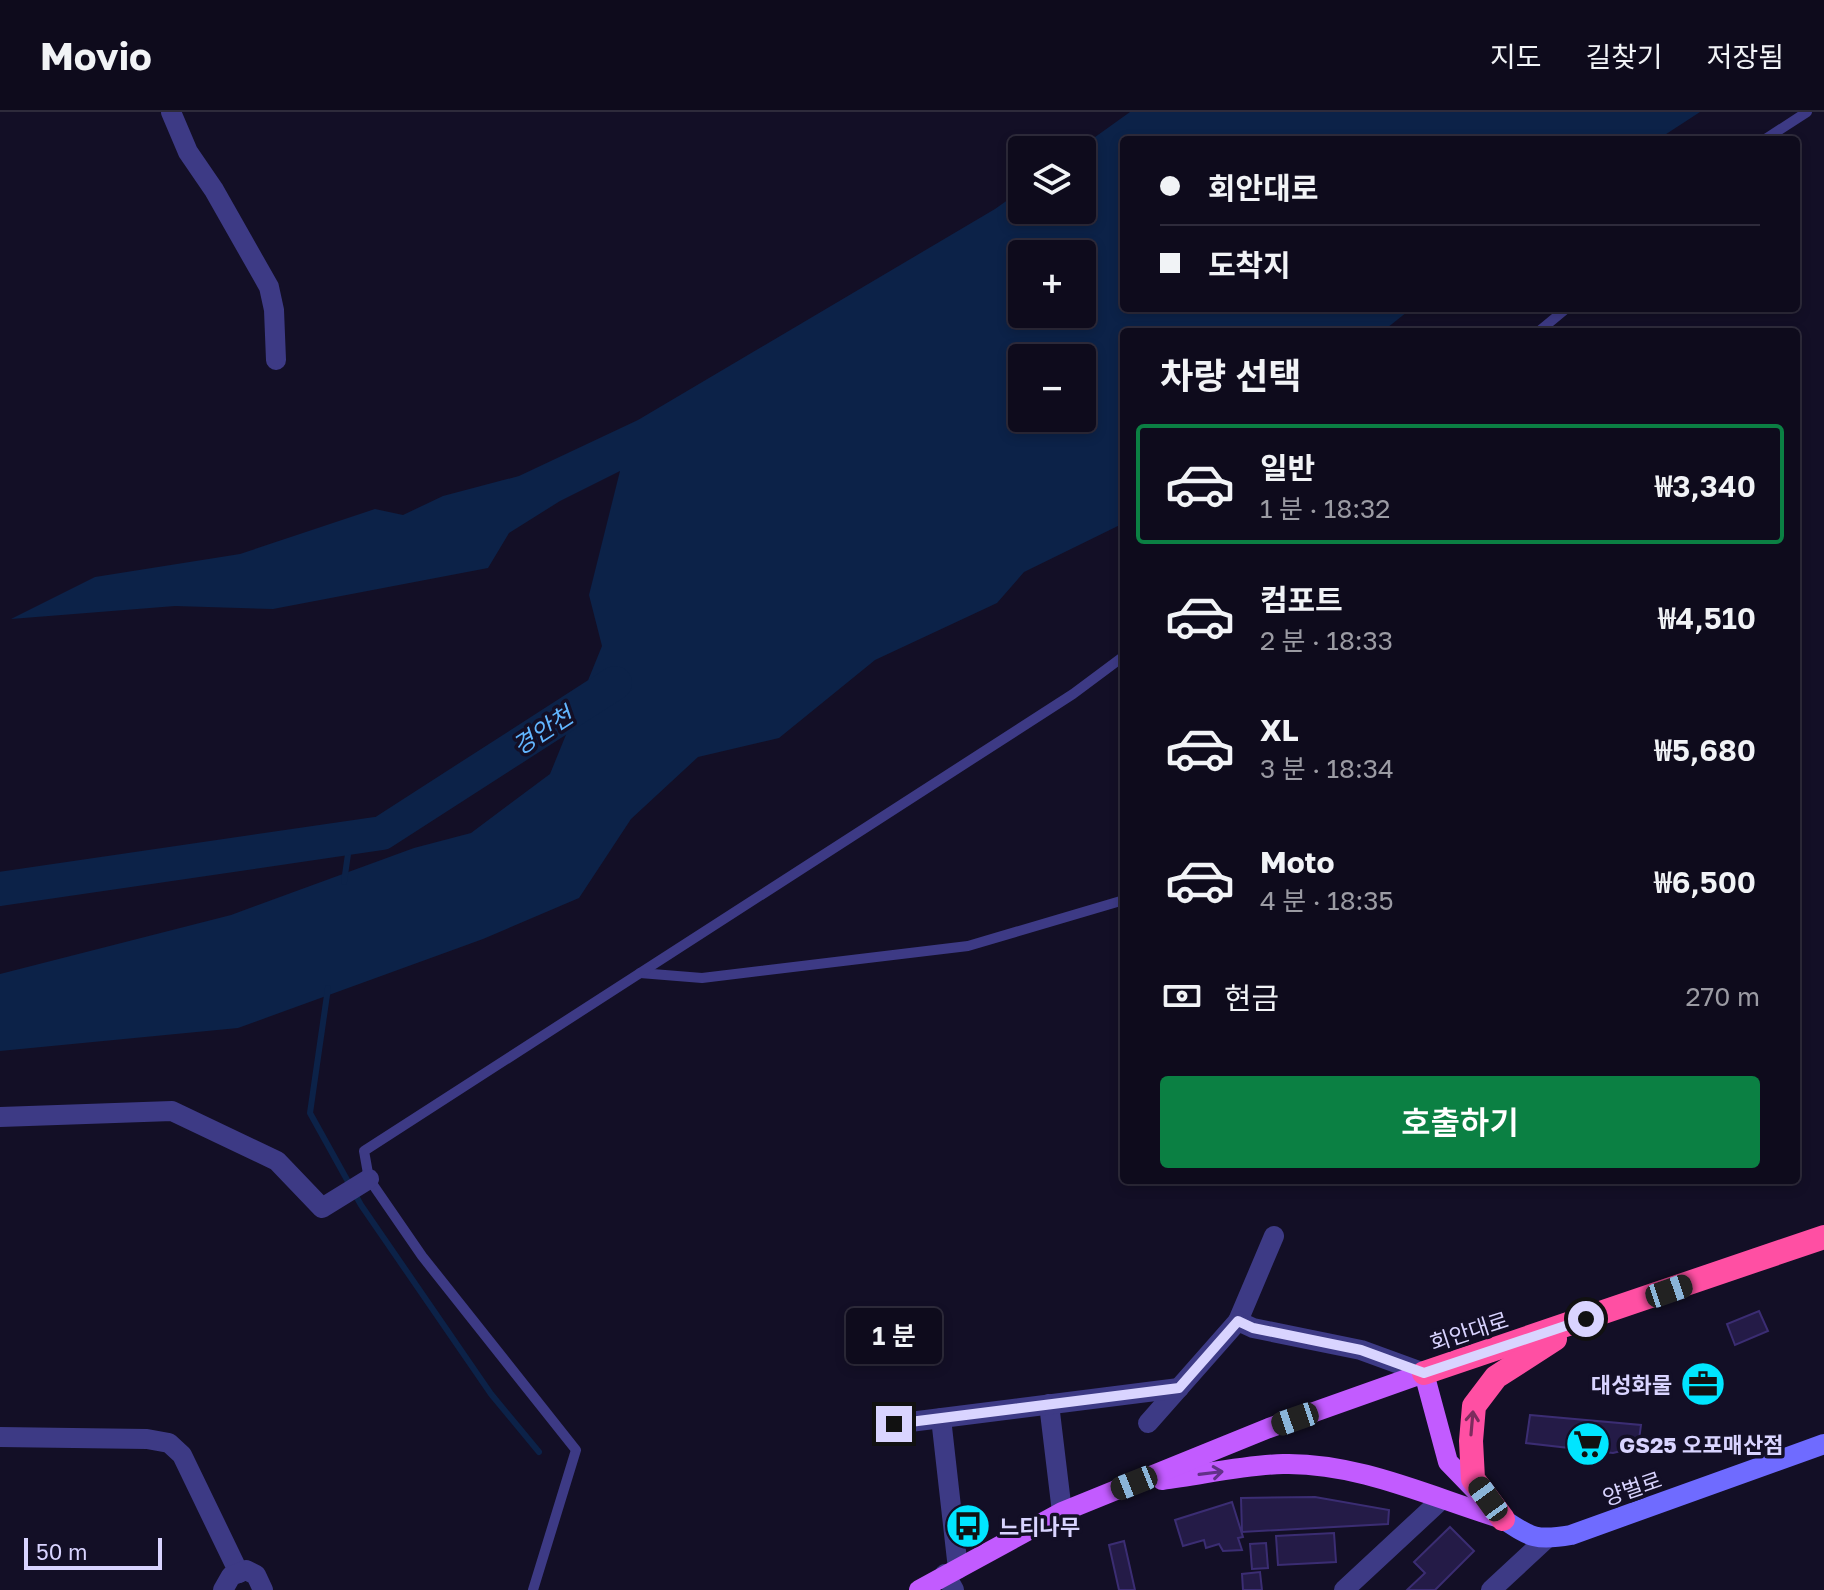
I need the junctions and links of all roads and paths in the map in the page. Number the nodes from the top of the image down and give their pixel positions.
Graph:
1 (171, 112) edge
2 (1807, 112) edge
3 (1770, 136) edge
4 (1562, 312) edge
5 (1543, 328) edge
6 (276, 360) dead end
7 (1120, 659) edge
8 (1120, 901) edge
9 (640, 973) junction
10 (0, 1117) edge
11 (366, 1181) junction
12 (1274, 1236) dead end
13 (1824, 1237) edge
14 (1586, 1319) junction
15 (1238, 1321) junction
16 (1424, 1373) junction
17 (1179, 1388) junction
18 (1049, 1404) junction
19 (941, 1418) junction
20 (1148, 1423) dead end
21 (894, 1424) dead end
22 (0, 1437) edge
23 (1824, 1444) edge
24 (1134, 1483) junction
25 (1441, 1500) junction
26 (1062, 1512) junction
27 (1503, 1519) junction
28 (1545, 1540) junction
29 (239, 1573) junction
30 (952, 1578) edge
31 (223, 1590) edge
32 (263, 1590) edge
33 (533, 1590) edge
34 (919, 1590) edge
35 (1344, 1590) edge
36 (1491, 1590) edge

1 - 6 street
2 - 3 lane
4 - 5 lane
7 - 9 lane
8 - 9 lane
9 - 11 lane
10 - 11 street
11 - 33 lane
12 - 15 street
13 - 14 highway, 회안대로
14 - 16 highway, 회안대로
27 -> 14 highway
15 - 16 street
15 - 17 street
16 - 24 main road, 회안대로
16 - 27 main road
17 - 18 street
17 - 20 street
18 - 19 street
18 - 26 street
19 - 21 street
19 - 30 street
22 - 29 street
23 - 28 street, 양벌로
24 -> 25 main road
24 - 26 main road, 회안대로
25 - 27 main road
25 - 35 street
26 - 30 main road, 회안대로
27 - 28 street
28 - 36 street
29 - 31 street
29 - 32 street
30 - 34 main road, 회안대로

